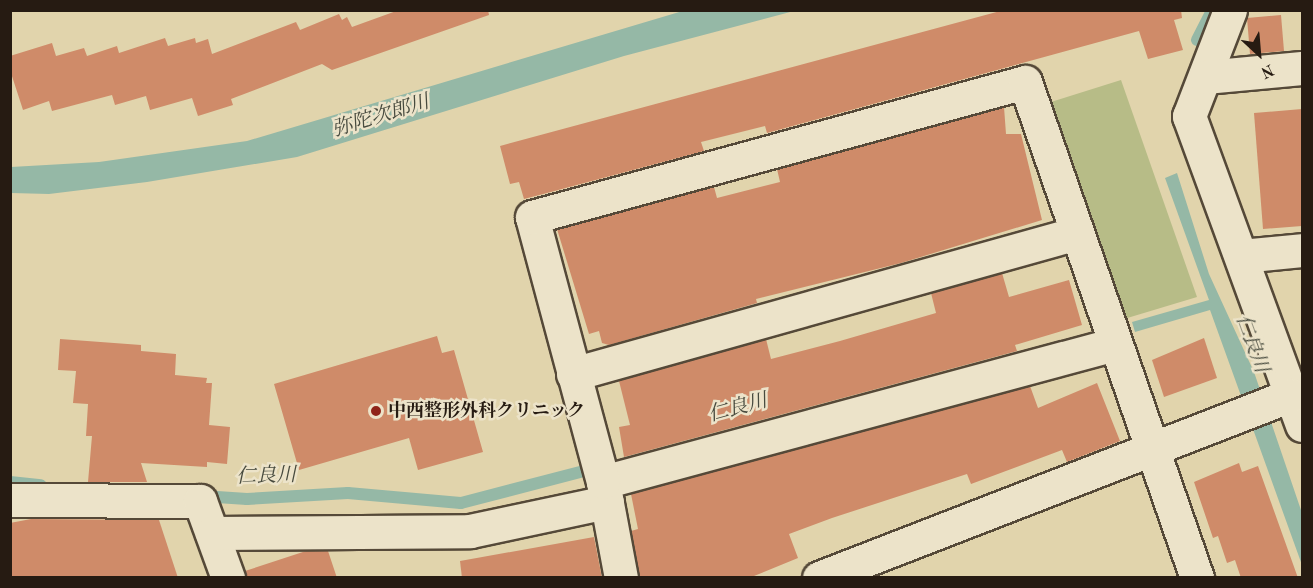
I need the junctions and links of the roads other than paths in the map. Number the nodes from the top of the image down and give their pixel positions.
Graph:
1 (1230, 10) edge
2 (1302, 68) edge
3 (1205, 76) junction
4 (1077, 233) junction
5 (1302, 250) edge
6 (1240, 256) junction
7 (1114, 342) junction
8 (573, 374) junction
9 (1285, 398) junction
10 (1302, 425) edge
11 (1151, 449) junction
12 (604, 488) junction
13 (10, 500) edge
14 (212, 533) junction
15 (228, 578) edge
16 (621, 578) edge
17 (819, 578) edge
18 (1197, 578) edge

1 - 3 street
2 - 3 street
3 - 6 street
4 - 7 street
4 - 8 street
4 - 8 street
5 - 6 street
6 - 9 street
7 - 11 street
7 - 12 street
8 - 12 street
9 - 10 street
9 - 11 street
11 - 17 street
11 - 18 street
12 - 14 street
12 - 16 street
13 - 14 street
14 - 15 street

